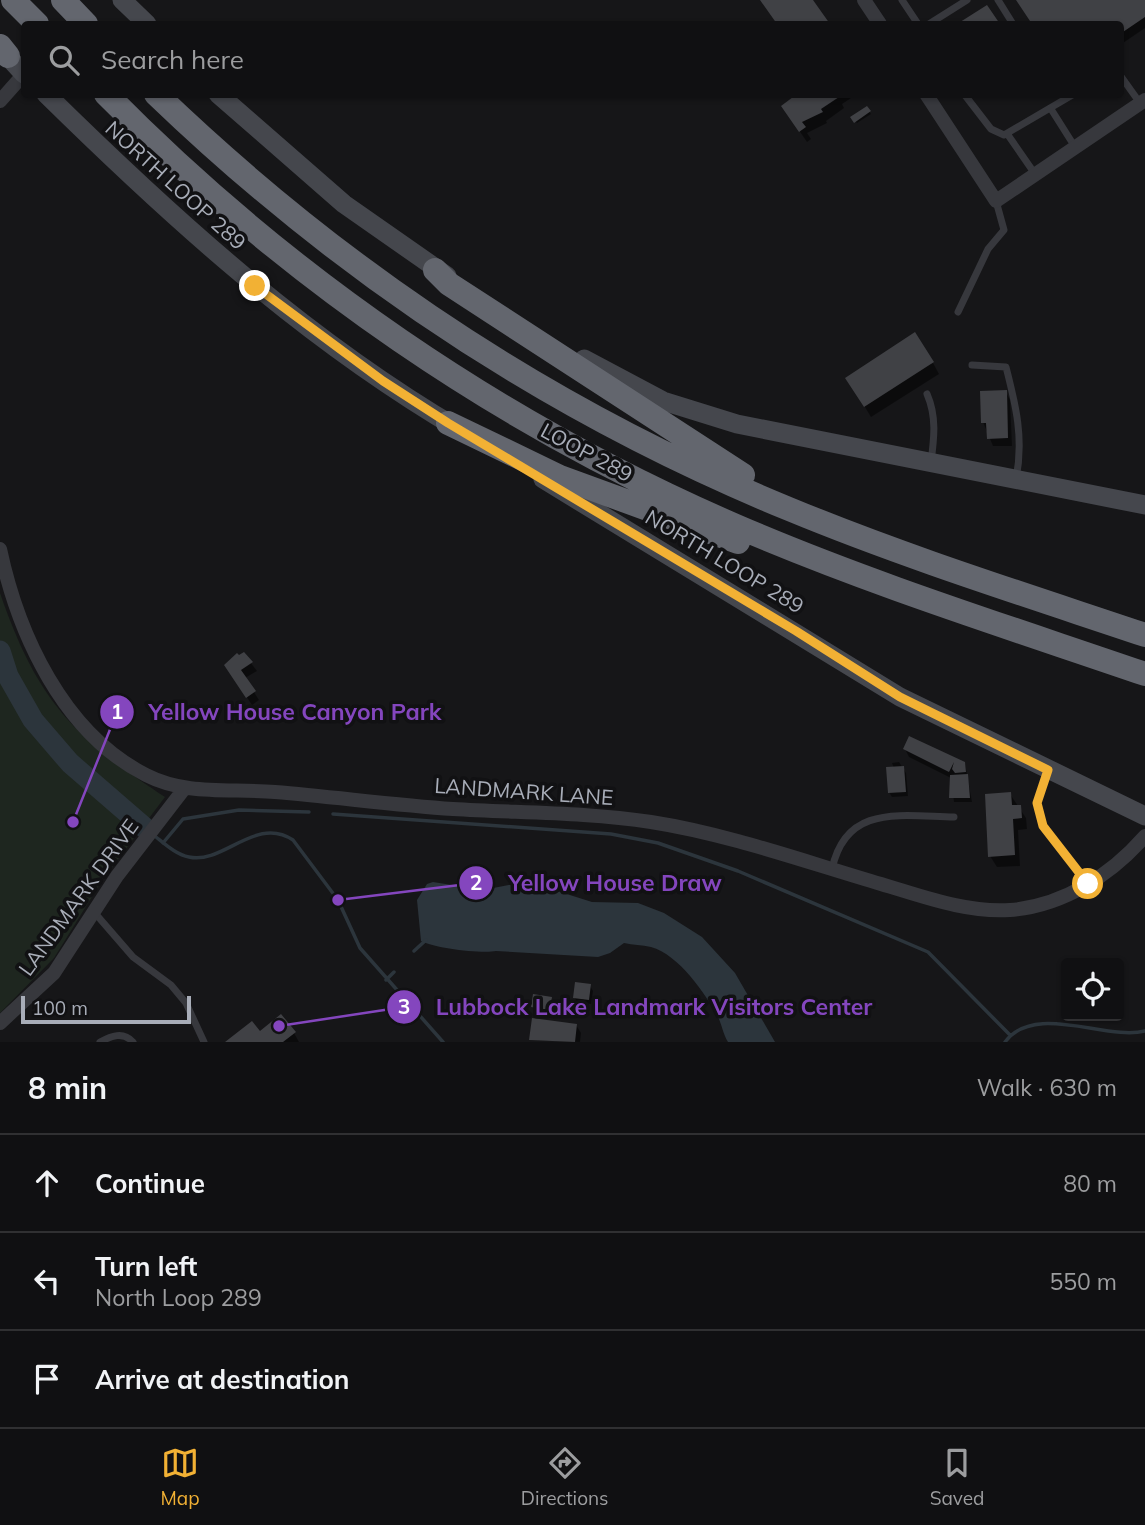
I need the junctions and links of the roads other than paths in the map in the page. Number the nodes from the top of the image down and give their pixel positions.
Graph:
1 (13, 0) edge
2 (63, 0) edge
3 (122, 0) edge
4 (864, 0) edge
5 (902, 0) edge
6 (967, 0) edge
7 (998, 0) edge
8 (34, 21) edge
9 (83, 21) edge
10 (143, 21) edge
11 (878, 21) edge
12 (916, 21) edge
13 (934, 21) edge
14 (1011, 21) edge
15 (11, 60) edge
16 (1124, 79) edge
17 (50, 98) edge
18 (110, 98) edge
19 (160, 98) edge
20 (223, 98) edge
21 (929, 98) edge
22 (967, 98) edge
23 (1059, 98) edge
24 (0, 101) edge
25 (1142, 102) edge
26 (1051, 109) junction
27 (1008, 135) junction
28 (1075, 147) junction
29 (1036, 174) junction
30 (996, 201) junction
31 (435, 270) junction
32 (958, 312) dead end
33 (972, 365) dead end
34 (927, 394) dead end
35 (448, 423) junction
36 (931, 463) junction
37 (1016, 480) junction
38 (1145, 505) edge
39 (851, 533) junction
40 (0, 549) edge
41 (923, 597) junction
42 (1137, 633) edge
43 (1138, 671) edge
44 (1048, 770) junction
45 (184, 789) junction
46 (1145, 816) edge
47 (954, 817) dead end
48 (1145, 835) edge
49 (832, 870) junction
50 (1088, 884) junction
51 (93, 912) junction
52 (0, 1023) edge
53 (100, 1042) edge
54 (133, 1042) edge
55 (204, 1042) edge

1 - 8 highway
2 - 9 highway
3 - 10 main road
4 - 11 street
5 - 12 lane
6 - 13 lane
7 - 14 lane
15 - 24 street
16 - 25 lane
17 - 35 main road, NORTH LOOP 289
18 - 41 highway, LOOP 289
19 - 39 highway, LOOP 289
20 - 31 main road
21 - 30 street
22 - 27 lane
23 - 26 lane
25 - 28 street
26 - 27 lane
26 - 28 lane
27 - 29 lane
28 - 29 street
29 - 30 street
30 - 32 lane
31 - 36 main road
31 - 39 highway
33 - 37 lane
34 - 36 lane
35 - 41 highway
35 - 44 main road, NORTH LOOP 289
36 - 37 main road
37 - 38 main road
39 - 42 highway, LOOP 289
40 - 45 street, LANDMARK LANE
41 - 43 highway, LOOP 289
44 - 46 main road, NORTH LOOP 289
44 - 50 lane
45 - 49 street, LANDMARK LANE
45 - 51 street, LANDMARK DRIVE
47 - 49 lane
48 - 50 street, LANDMARK LANE
49 - 50 street, LANDMARK LANE
51 - 52 street, LANDMARK DRIVE
51 - 55 lane
53 - 54 lane

